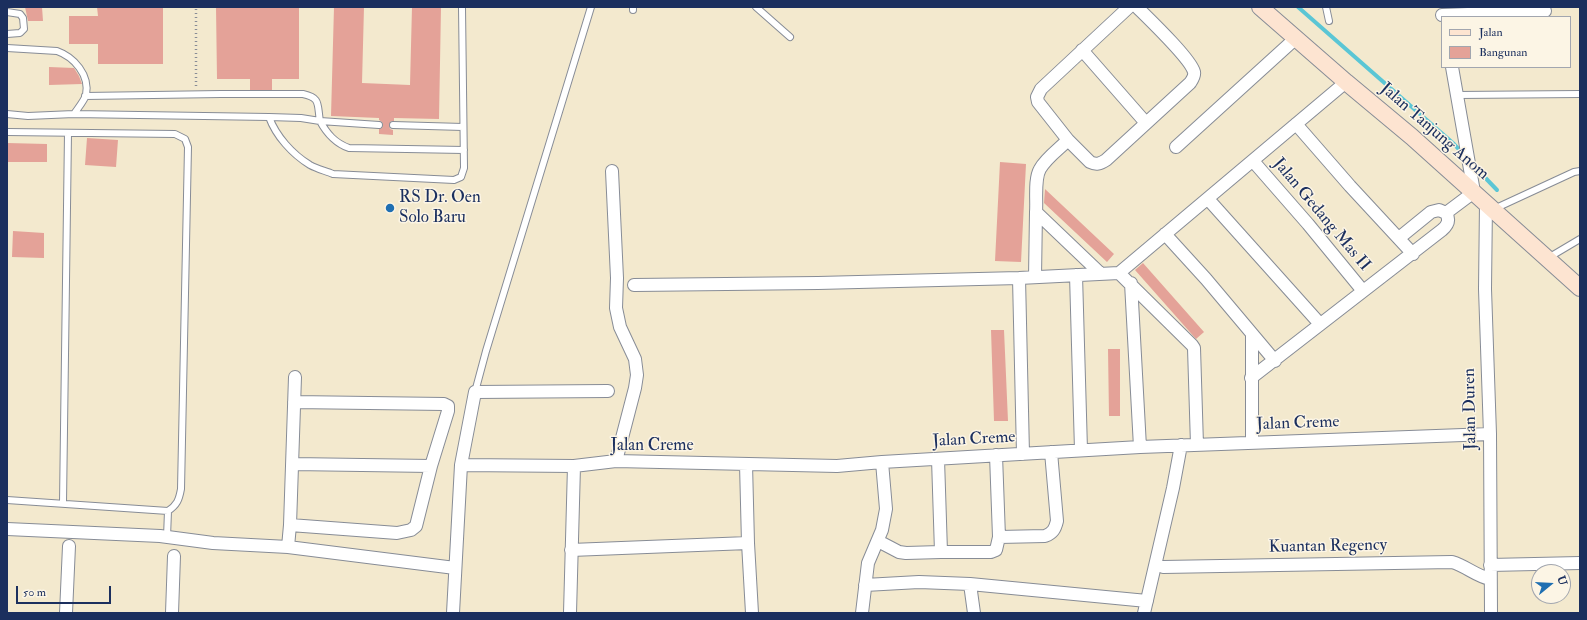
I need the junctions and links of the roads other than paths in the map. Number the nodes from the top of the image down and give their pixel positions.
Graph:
1 (462, 7) edge
2 (591, 7) edge
3 (756, 7) edge
4 (1129, 7) edge
5 (1137, 7) edge
6 (1260, 7) edge
7 (1326, 7) edge
8 (1545, 11) dead end
9 (7, 12) edge
10 (1442, 13) edge
11 (1329, 21) dead end
12 (7, 34) edge
13 (790, 37) dead end
14 (1296, 38) junction
15 (7, 48) edge
16 (1082, 50) junction
17 (1452, 68) edge
18 (1346, 82) junction
19 (1580, 94) edge
20 (1457, 95) junction
21 (86, 96) junction
22 (7, 114) edge
23 (74, 114) junction
24 (269, 118) junction
25 (320, 121) junction
26 (1146, 123) junction
27 (1296, 124) junction
28 (379, 125) dead end
29 (393, 125) dead end
30 (463, 127) junction
31 (7, 132) edge
32 (68, 133) junction
33 (1068, 140) junction
34 (1176, 147) dead end
35 (464, 150) junction
36 (1253, 161) junction
37 (612, 171) dead end
38 (1580, 171) edge
39 (1474, 192) junction
40 (1208, 199) junction
41 (1490, 207) junction
42 (1036, 212) junction
43 (1446, 213) junction
44 (1165, 234) junction
45 (1399, 238) junction
46 (1580, 239) edge
47 (1413, 254) junction
48 (1547, 258) junction
49 (1119, 273) junction
50 (1101, 274) junction
51 (1076, 275) junction
52 (1035, 277) junction
53 (1019, 278) junction
54 (1131, 283) junction
55 (634, 285) dead end
56 (1580, 288) edge
57 (1363, 291) junction
58 (1320, 324) junction
59 (1252, 335) junction
60 (1275, 361) junction
61 (295, 377) dead end
62 (1251, 378) junction
63 (475, 392) junction
64 (608, 392) dead end
65 (294, 402) junction
66 (1490, 434) junction
67 (1252, 443) junction
68 (1181, 445) junction
69 (1197, 445) junction
70 (1140, 447) junction
71 (1081, 450) junction
72 (1051, 452) junction
73 (1023, 454) junction
74 (996, 455) junction
75 (938, 459) junction
76 (616, 461) junction
77 (882, 462) junction
78 (293, 464) junction
79 (746, 464) junction
80 (461, 465) junction
81 (431, 466) junction
82 (574, 466) junction
83 (7, 500) edge
84 (63, 503) junction
85 (168, 510) junction
86 (290, 525) junction
87 (7, 529) edge
88 (167, 537) junction
89 (999, 537) junction
90 (878, 541) junction
91 (748, 543) junction
92 (69, 546) dead end
93 (288, 547) junction
94 (571, 550) junction
95 (941, 552) junction
96 (174, 556) dead end
97 (1580, 563) edge
98 (1490, 565) junction
99 (1163, 567) dead end
100 (455, 568) junction
101 (1490, 579) junction
102 (970, 584) junction
103 (865, 585) junction
104 (1147, 601) junction
105 (66, 613) edge
106 (172, 613) edge
107 (453, 613) edge
108 (570, 613) edge
109 (752, 613) edge
110 (862, 613) edge
111 (974, 613) edge
112 (1144, 613) edge
113 (1491, 613) edge

1 - 30 lane
2 - 63 lane
3 - 13 lane
4 - 16 street
5 - 26 street
6 - 14 main road, Jalan Tanjung Anom
7 - 11 lane
8 - 10 street
9 - 12 lane
14 - 18 main road, Jalan Tanjung Anom
14 - 34 street
15 - 21 lane
16 - 26 street
16 - 33 street
17 - 20 street
18 - 27 street
18 - 39 main road, Jalan Tanjung Anom
19 - 20 lane
20 - 39 street
21 - 23 lane
21 - 25 lane
22 - 23 lane
23 - 24 lane
24 - 25 lane
24 - 35 lane
25 - 28 lane
25 - 35 lane
26 - 33 street
27 - 36 street
27 - 45 street
29 - 30 lane
30 - 35 lane
31 - 32 lane
32 - 84 lane
32 - 85 lane
33 - 42 street
36 - 40 street
36 - 57 street, Jalan Gedang Mas II
37 - 76 street
38 - 41 lane
39 - 41 main road, Jalan Tanjung Anom
39 - 43 street
40 - 44 street
40 - 58 street
41 - 48 main road, Jalan Tanjung Anom
41 - 66 street, Jalan Duren
42 - 50 street
42 - 52 street
43 - 45 street
43 - 47 street
44 - 49 street
44 - 59 street
45 - 47 street
46 - 48 lane
47 - 57 street
48 - 56 main road, Jalan Tanjung Anom
49 - 50 street
49 - 54 street
50 - 51 street
51 - 52 street
51 - 71 street
52 - 53 street
53 - 55 street
53 - 73 street
54 - 69 street
54 - 70 street
57 - 58 street
58 - 60 street
59 - 60 street
59 - 62 street
60 - 62 street
61 - 65 street
62 - 67 street
63 - 64 street
63 - 80 street
65 - 78 street
65 - 81 street
66 - 67 street, Jalan Creme
66 - 98 street, Jalan Duren
67 - 69 street, Jalan Creme
68 - 69 street, Jalan Creme
68 - 70 street, Jalan Creme
68 - 104 street
70 - 71 street, Jalan Creme
71 - 72 street, Jalan Creme
72 - 73 street, Jalan Creme
72 - 89 street
73 - 74 street, Jalan Creme
74 - 75 street, Jalan Creme
74 - 89 street
75 - 77 street, Jalan Creme
75 - 95 street
76 - 79 street, Jalan Creme
76 - 82 street, Jalan Creme
77 - 79 street, Jalan Creme
77 - 90 street
78 - 81 street
78 - 86 street
79 - 91 street
80 - 82 street, Jalan Creme
80 - 100 street
81 - 86 street
82 - 94 street
83 - 84 lane
84 - 85 lane
85 - 88 lane
86 - 93 street
87 - 88 street
88 - 93 street
89 - 95 street
90 - 95 street
90 - 103 street
91 - 94 street
91 - 109 street
92 - 105 street
93 - 100 street
94 - 108 street
96 - 106 street
97 - 98 street
98 - 101 street, Jalan Duren
99 - 101 street, Kuantan Regency
100 - 107 street
101 - 113 street, Jalan Duren
102 - 103 street
102 - 104 street
102 - 111 street
103 - 110 street
104 - 112 street

